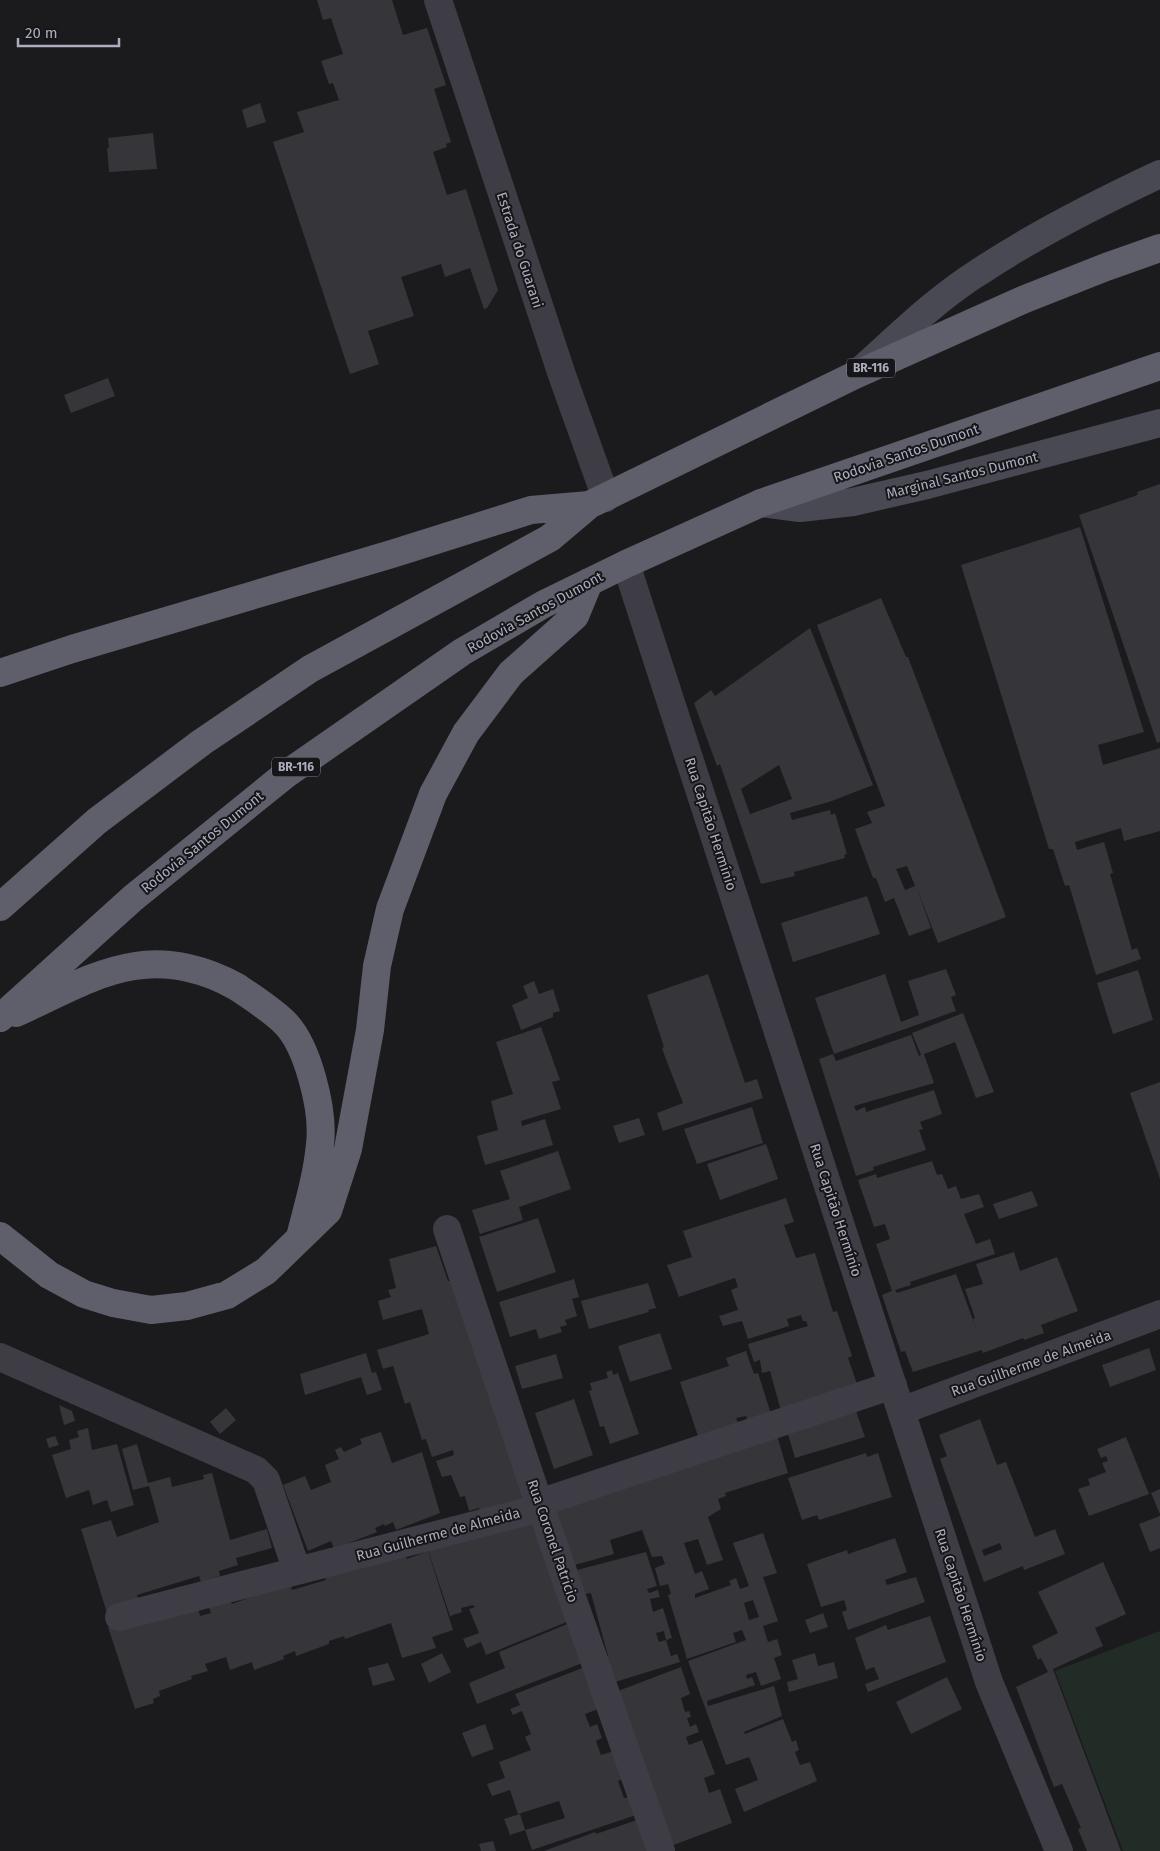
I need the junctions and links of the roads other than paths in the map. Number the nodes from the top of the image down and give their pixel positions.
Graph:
1 (438, 0) edge
2 (1160, 174) edge
3 (1160, 248) edge
4 (1160, 366) edge
5 (855, 375) junction
6 (1160, 422) edge
7 (598, 502) junction
8 (761, 503) junction
9 (626, 564) junction
10 (589, 582) junction
11 (0, 673) edge
12 (0, 907) edge
13 (0, 1019) edge
14 (448, 1229) dead end
15 (0, 1236) edge
16 (300, 1237) junction
17 (1160, 1314) edge
18 (0, 1357) edge
19 (893, 1385) junction
20 (901, 1411) junction
21 (539, 1503) junction
22 (297, 1571) junction
23 (118, 1617) dead end
24 (661, 1851) edge
25 (1059, 1851) edge

1 - 7 street, Estrada do Guarani
2 - 5 main road, BR-116
3 - 5 highway, BR-116
4 - 8 highway, Rodovia Santos Dumont / BR-116
5 - 7 highway, BR-116
6 - 8 main road, Marginal Santos Dumont
7 - 11 highway
7 - 12 highway, BR-116
8 - 9 highway, Rodovia Santos Dumont / BR-116
9 - 10 highway, Rodovia Santos Dumont / BR-116
9 - 19 street, Rua Capitão Hermínio
10 - 13 highway, Rodovia Santos Dumont / BR-116
10 - 16 highway
13 - 16 highway
14 - 21 street, Rua Coronel Patricio
15 - 16 highway
17 - 20 street, Rua Guilherme de Almeida
18 - 22 street
19 - 20 street, Rua Capitão Hermínio
19 - 21 street, Rua Guilherme de Almeida
20 - 25 street, Rua Capitão Hermínio
21 - 22 street, Rua Guilherme de Almeida
21 - 24 street, Rua Coronel Patricio
22 - 23 street, Rua Guilherme de Almeida

